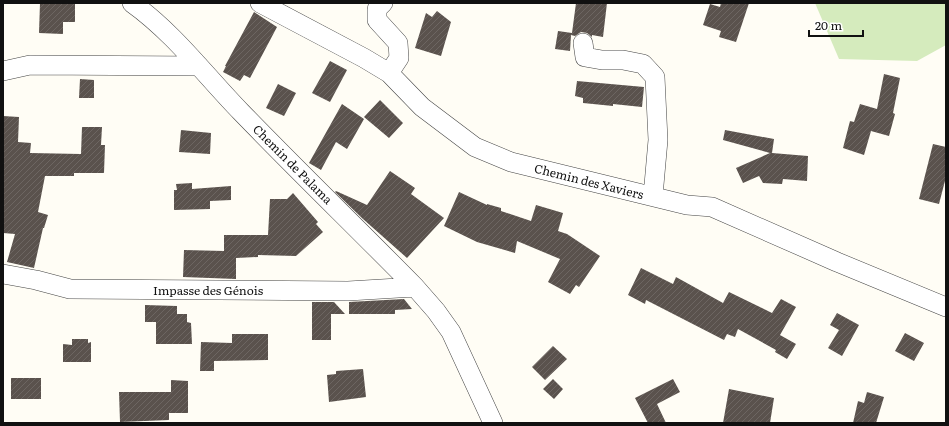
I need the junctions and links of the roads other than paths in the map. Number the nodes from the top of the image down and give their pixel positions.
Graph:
1 (132, 3) edge
2 (260, 3) edge
3 (383, 3) edge
4 (583, 43) dead end
5 (199, 66) junction
6 (3, 71) edge
7 (389, 73) junction
8 (653, 196) junction
9 (3, 274) edge
10 (414, 286) junction
11 (946, 307) edge
12 (493, 423) edge

1 - 5 street, Chemin de Palama
2 - 7 street, Chemin des Xaviers
3 - 7 street
4 - 8 street
5 - 6 street
5 - 10 street, Chemin de Palama
7 - 8 street, Chemin des Xaviers
8 - 11 street, Chemin des Xaviers
9 - 10 street, Impasse des Génois
10 - 12 street, Chemin de Palama

